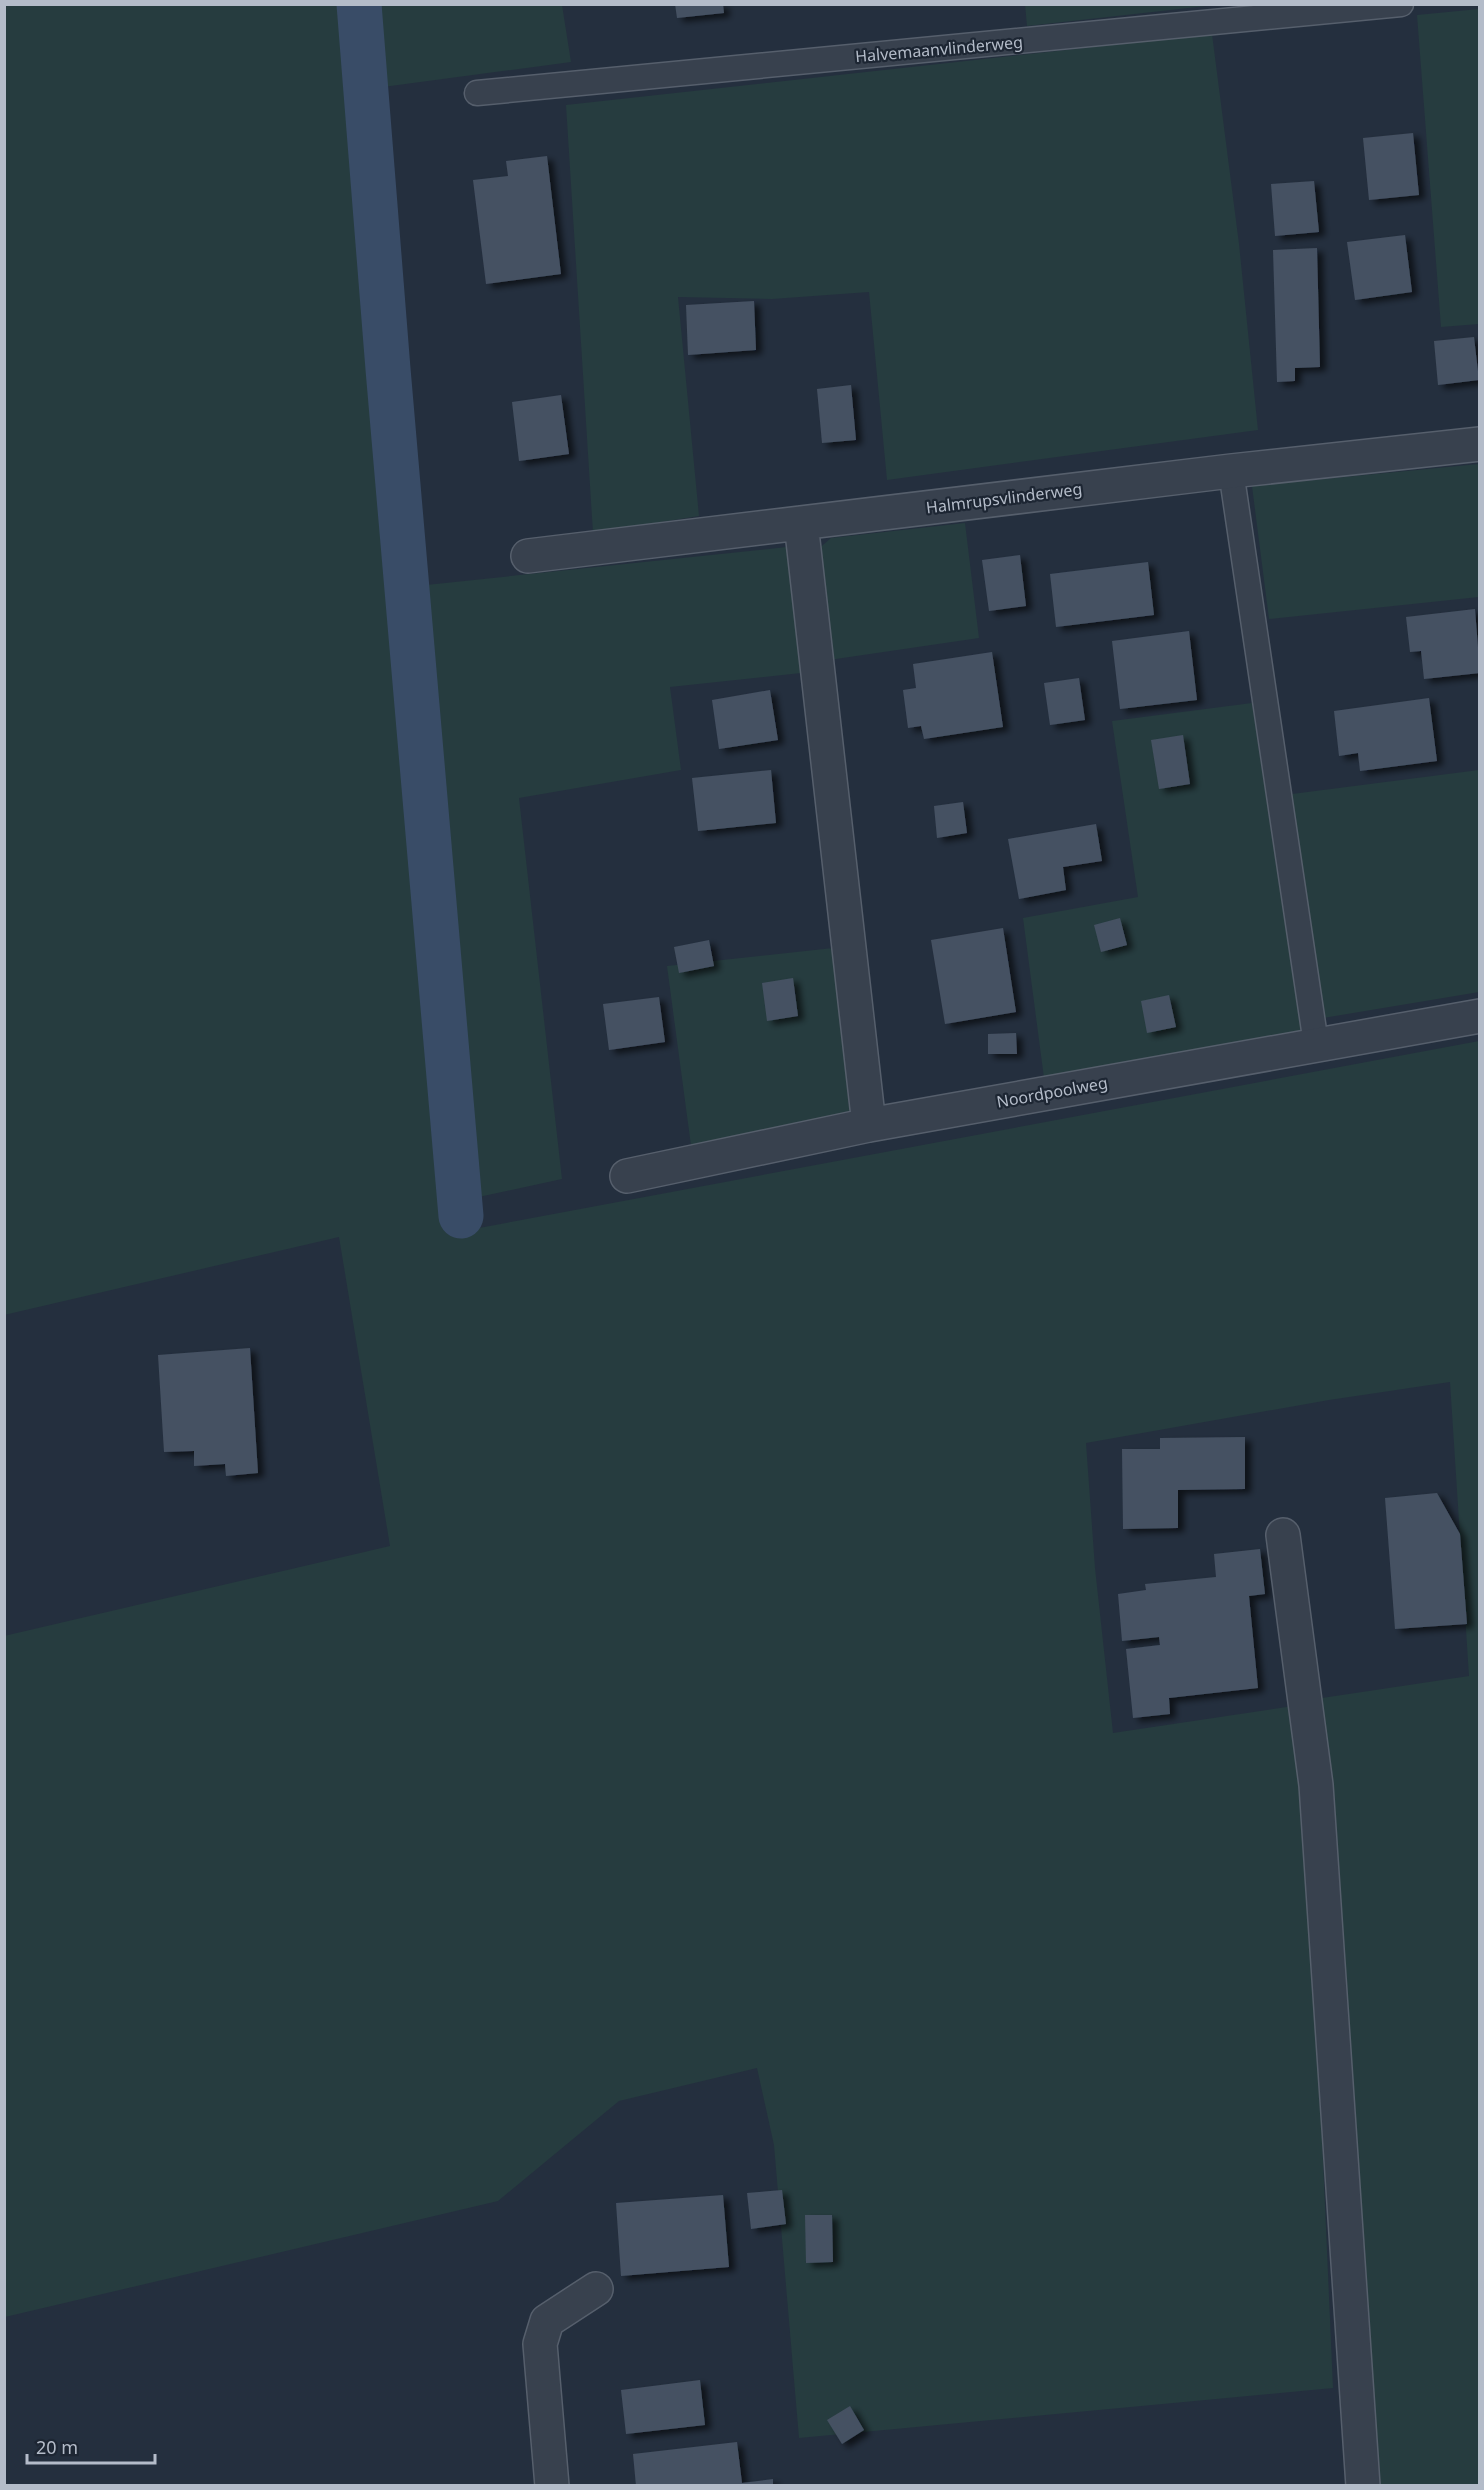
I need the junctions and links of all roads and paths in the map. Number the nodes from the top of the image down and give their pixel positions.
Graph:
1 (1401, 4) edge
2 (477, 93) dead end
3 (1479, 444) edge
4 (1231, 471) junction
5 (801, 523) junction
6 (528, 556) dead end
7 (1479, 1016) edge
8 (1316, 1044) junction
9 (869, 1125) junction
10 (627, 1176) dead end
11 (1283, 1535) dead end
12 (596, 2289) dead end
13 (552, 2486) edge
14 (1363, 2486) edge

1 - 2 lane, Halvemaanvlinderweg
3 - 4 street, Halmrupsvlinderweg
4 - 5 street, Halmrupsvlinderweg
4 - 8 lane
5 - 6 street, Halmrupsvlinderweg
5 - 9 street
7 - 8 street, Noordpoolweg
8 - 9 street, Noordpoolweg
9 - 10 street, Noordpoolweg
11 - 14 street
12 - 13 street

